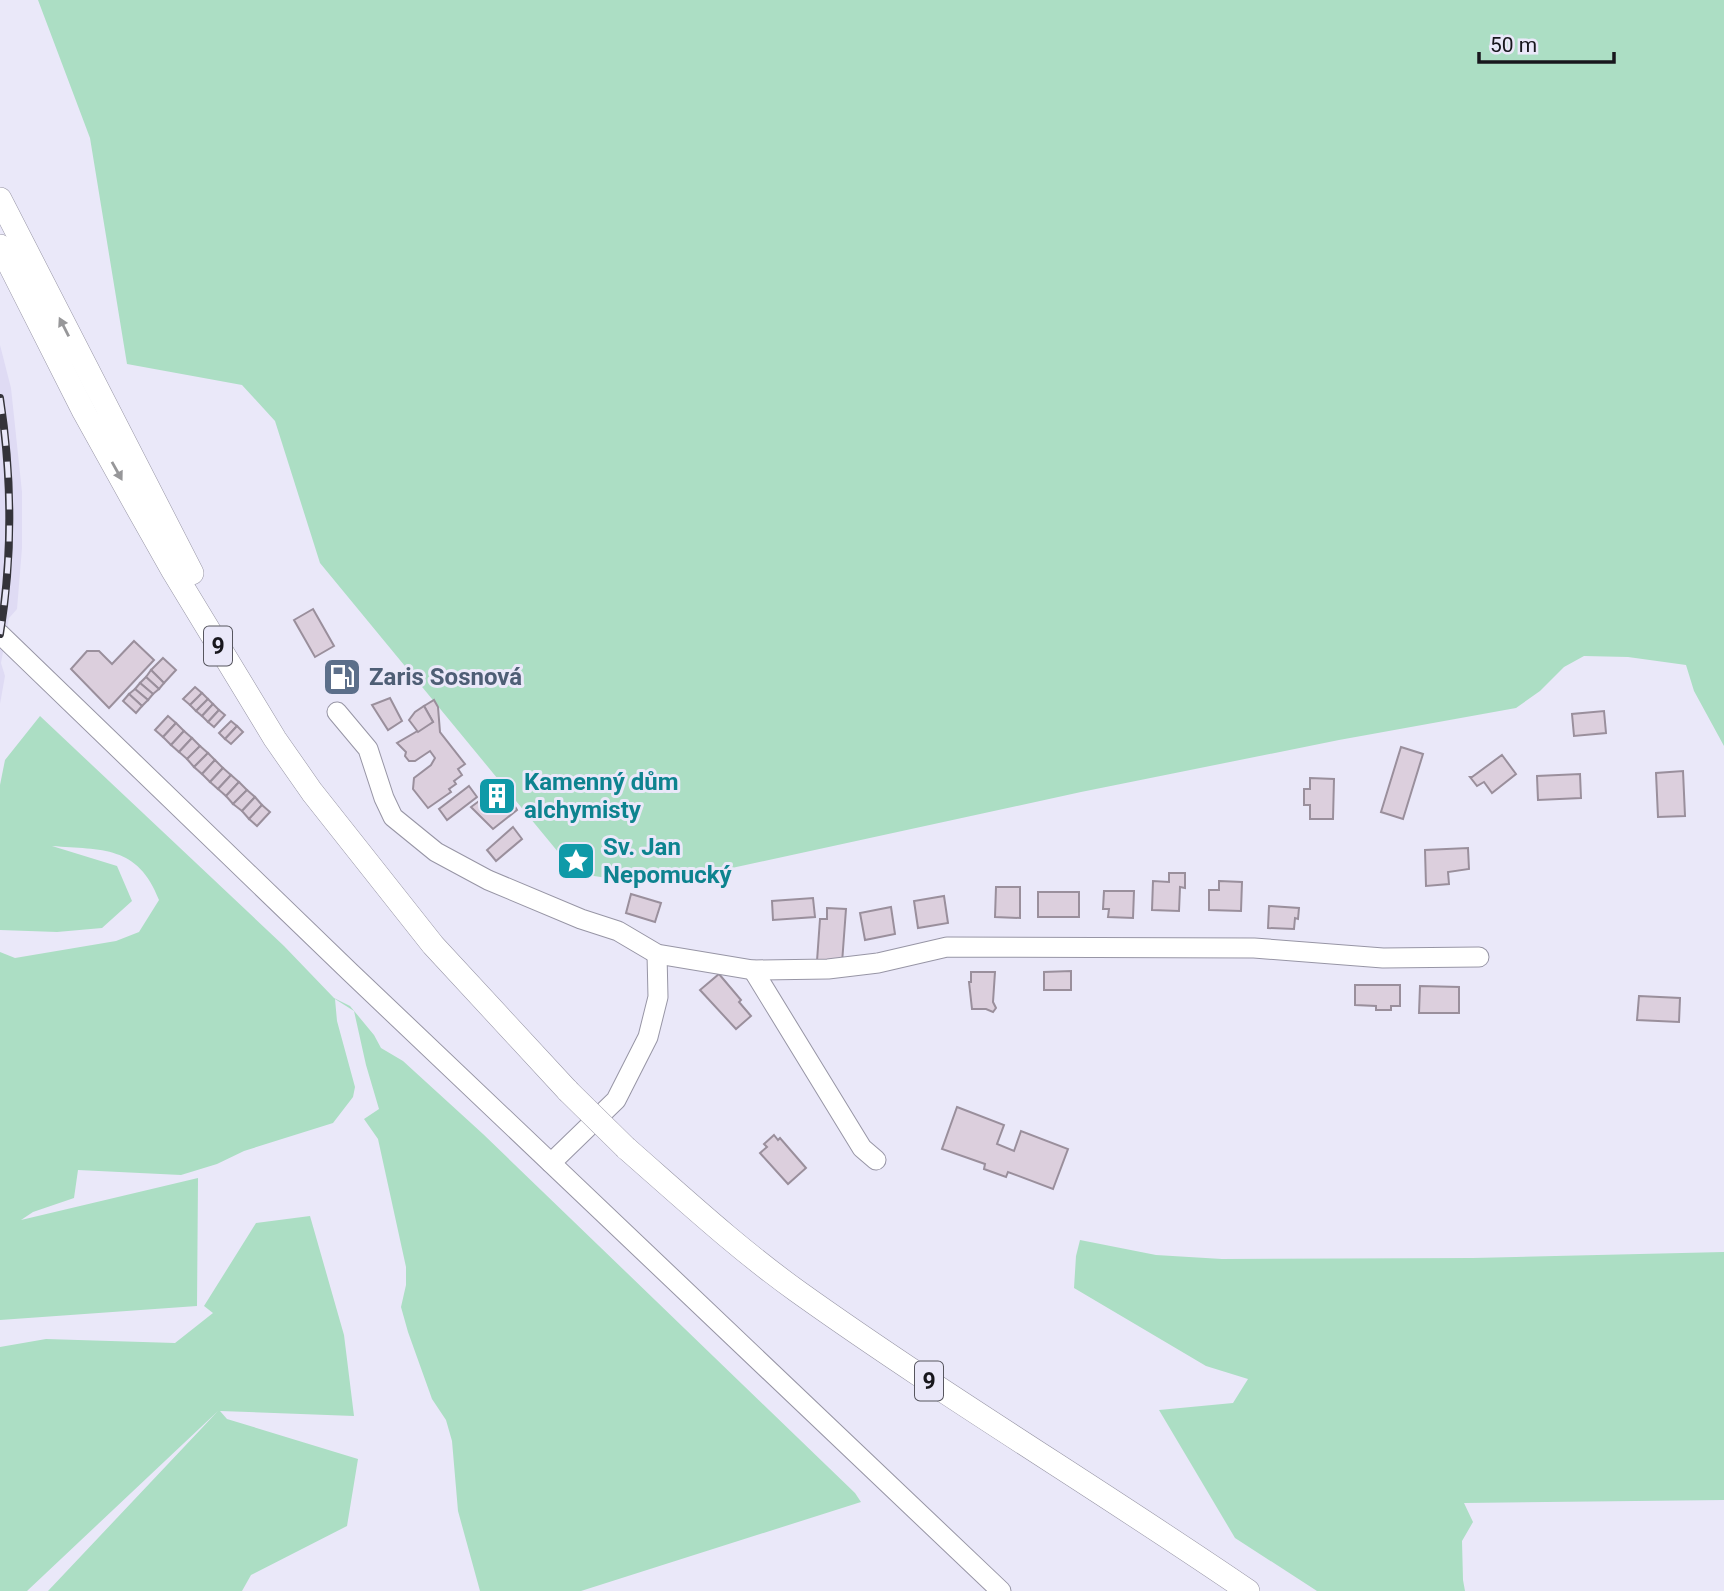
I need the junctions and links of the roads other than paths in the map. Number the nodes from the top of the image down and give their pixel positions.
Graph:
1 (0, 199) edge
2 (0, 246) edge
3 (0, 635) edge
4 (337, 712) dead end
5 (373, 868) junction
6 (657, 954) junction
7 (1479, 957) dead end
8 (752, 970) junction
9 (876, 1160) dead end
10 (551, 1163) junction
11 (1001, 1591) edge
12 (1248, 1591) edge

5 -> 1 main road, 9
2 -> 5 main road, 9
3 - 10 street
4 - 6 street
5 - 12 main road, 9, bridge
6 - 8 street
6 - 10 street
7 - 8 street
8 - 9 street
10 - 11 street

